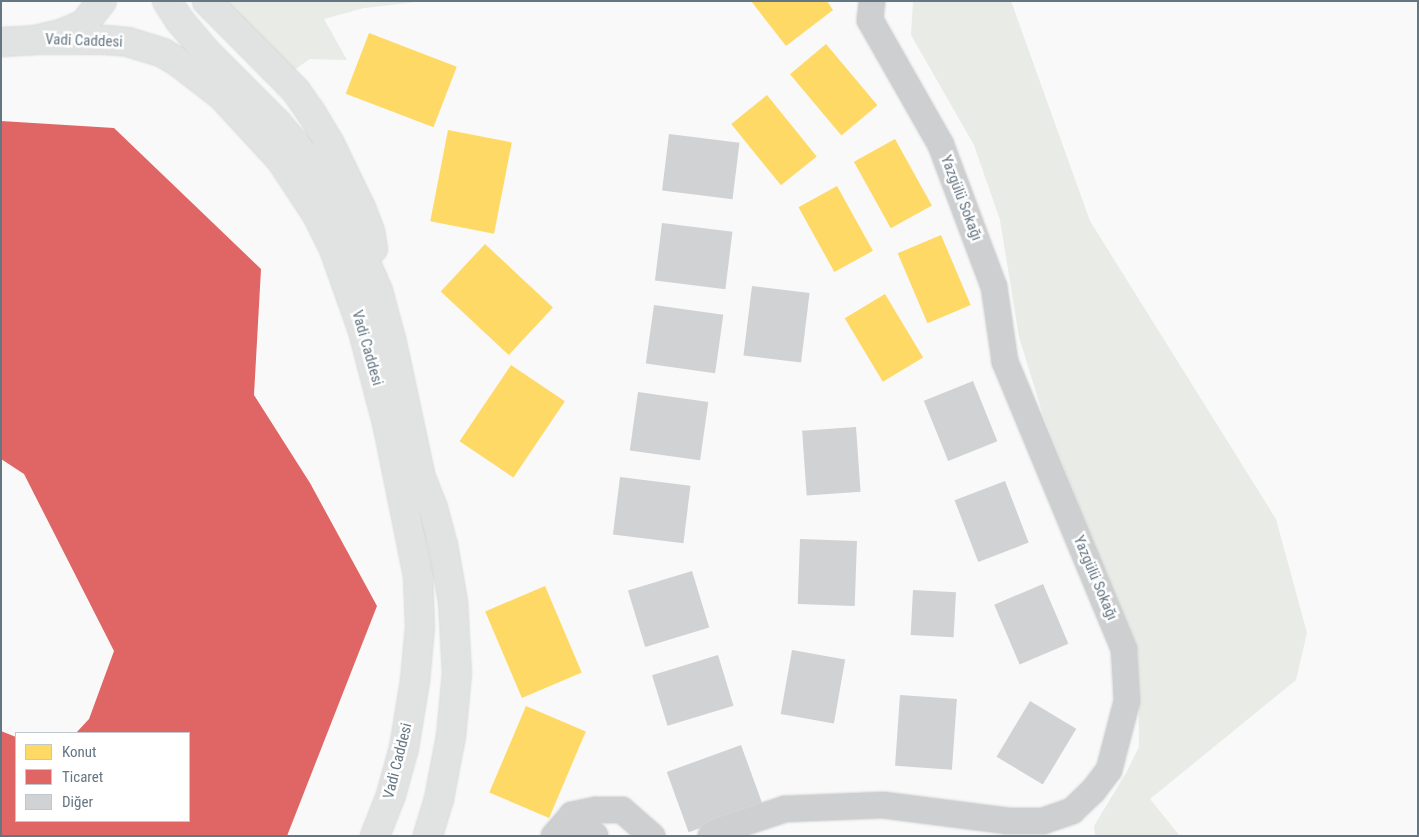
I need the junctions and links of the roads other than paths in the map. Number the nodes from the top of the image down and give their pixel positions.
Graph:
1 (102, 1) edge
2 (166, 1) edge
3 (207, 1) edge
4 (872, 1) edge
5 (35, 40) junction
6 (1, 42) edge
7 (378, 291) junction
8 (572, 815) junction
9 (376, 836) edge
10 (428, 836) edge
11 (554, 836) edge
12 (595, 836) edge
13 (652, 836) edge
14 (711, 836) edge

1 - 5 main road
2 - 7 main road
3 - 7 main road
4 - 14 street, Yazgülü Sokağı
5 - 6 main road
5 - 9 main road, Vadi Caddesi
7 - 10 main road, Vadi Caddesi
8 - 11 street
8 - 12 street
8 - 13 street

